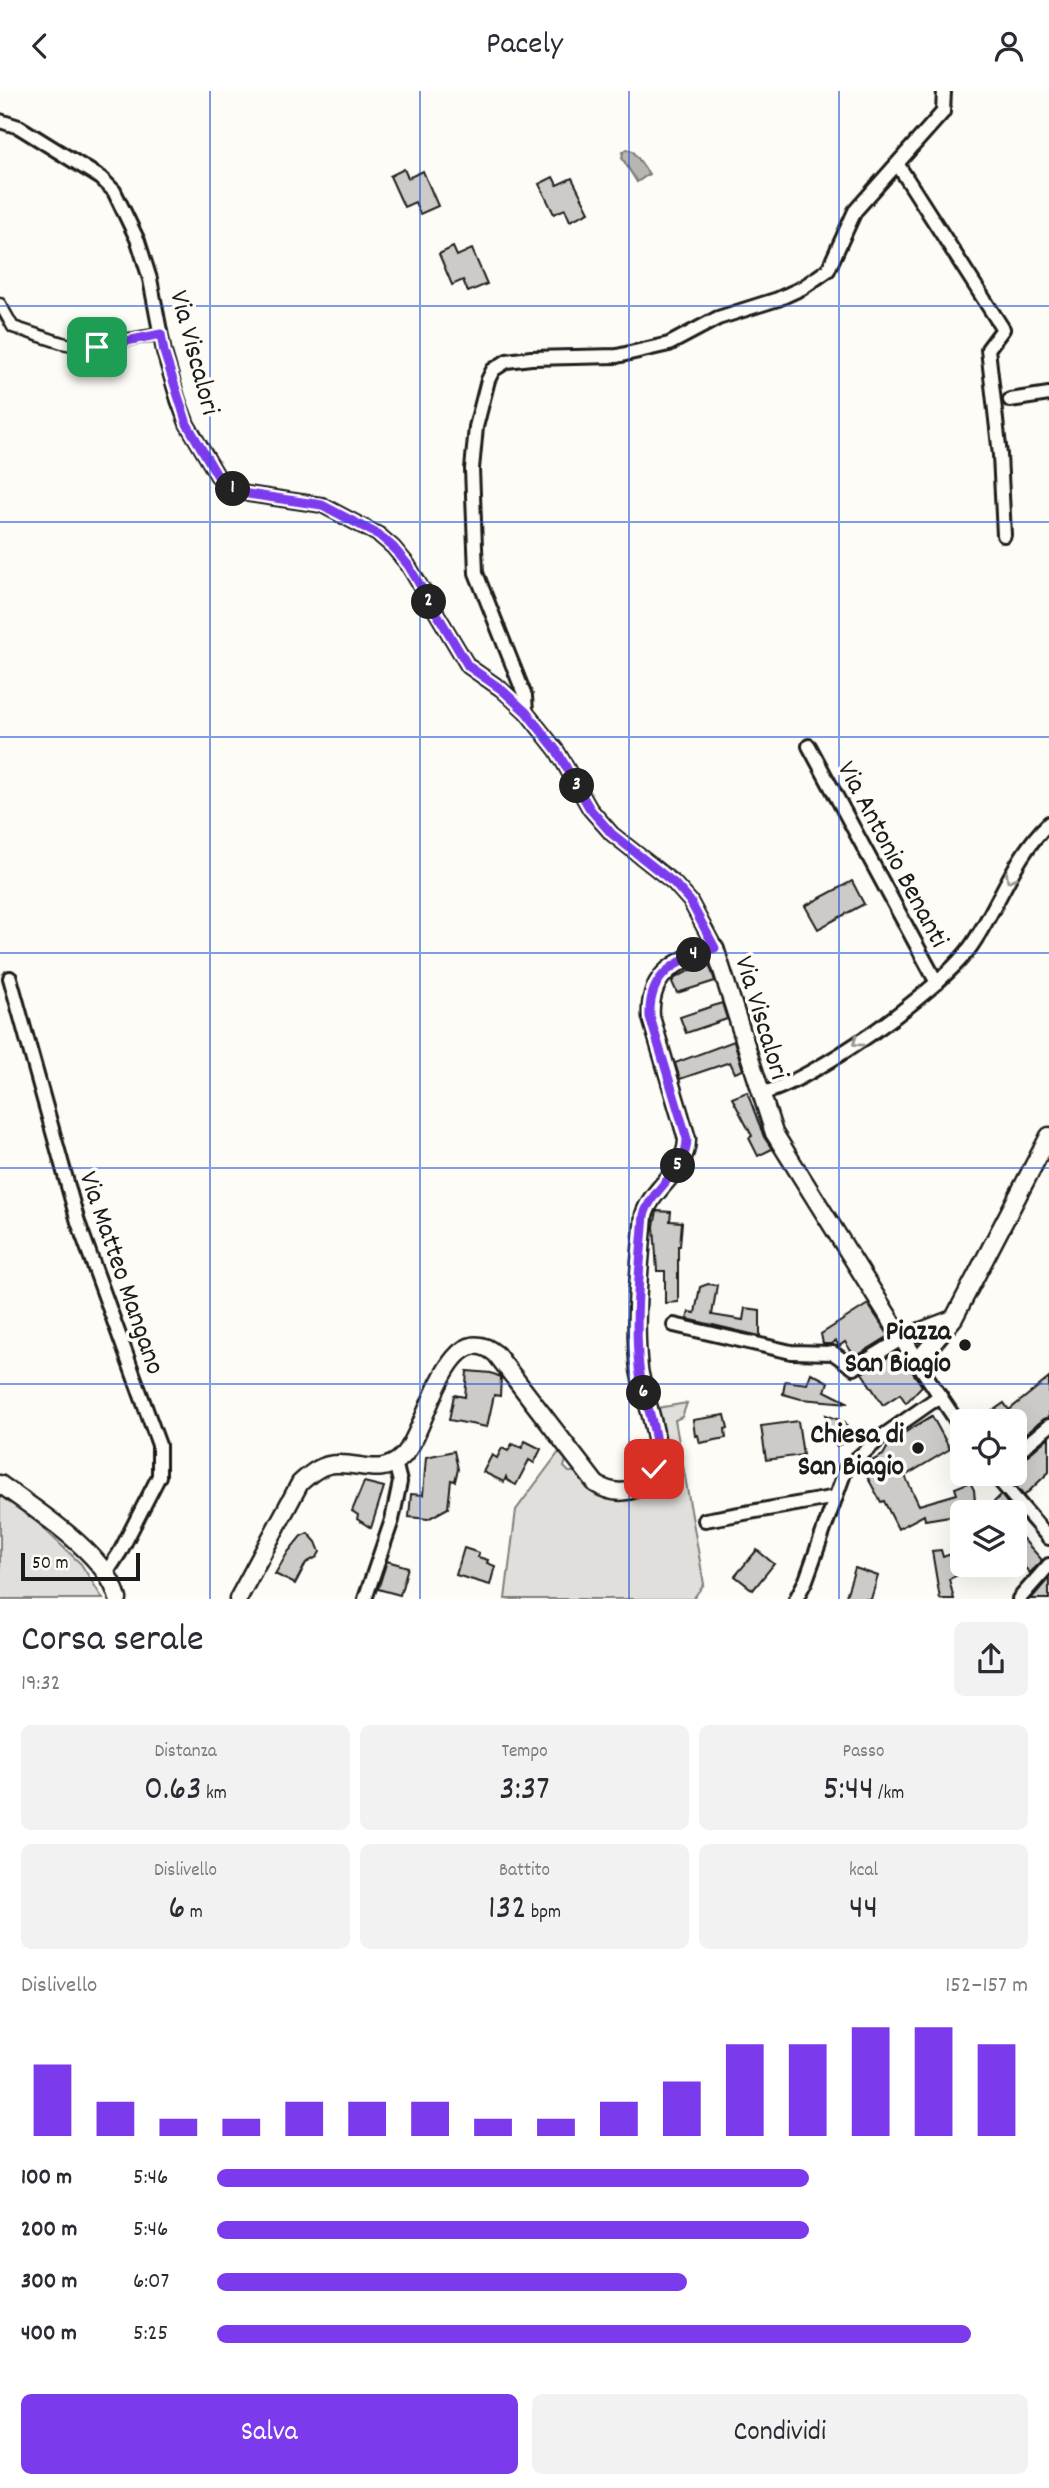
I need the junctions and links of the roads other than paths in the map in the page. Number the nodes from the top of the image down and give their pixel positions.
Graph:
1 (944, 91) edge
2 (0, 121) edge
3 (898, 165) junction
4 (0, 304) edge
5 (161, 334) junction
6 (1049, 394) edge
7 (1010, 400) dead end
8 (1004, 535) dead end
9 (526, 712) junction
10 (809, 746) dead end
11 (1049, 823) edge
12 (715, 948) junction
13 (10, 978) dead end
14 (937, 983) junction
15 (760, 1094) junction
16 (1049, 1136) edge
17 (954, 1318) junction
18 (674, 1325) dead end
19 (903, 1338) junction
20 (917, 1362) junction
21 (940, 1396) junction
22 (950, 1411) edge
23 (1049, 1426) edge
24 (1027, 1444) edge
25 (396, 1462) junction
26 (0, 1484) edge
27 (1004, 1486) edge
28 (836, 1497) junction
29 (705, 1520) dead end
30 (1049, 1538) edge
31 (1049, 1565) edge
32 (107, 1572) junction
33 (118, 1599) edge
34 (238, 1599) edge
35 (365, 1599) edge
36 (796, 1599) edge
37 (1019, 1599) edge

1 - 3 street
2 - 5 street, Via Viscalori
3 - 8 street
3 - 9 street
4 - 5 street
5 - 9 street, Via Viscalori
6 - 7 street
9 - 12 street, Via Viscalori
10 - 14 street, Via Antonio Benanti
11 -> 14 street
12 - 15 street, Via Viscalori
12 - 25 street
13 - 32 street, Via Matteo Mangano
14 -> 15 street
15 - 19 street, Via Viscalori
16 - 17 street
17 - 19 street
17 - 20 street
18 - 19 street
19 - 20 street, Via Viscalori
20 - 21 street
21 - 22 street
21 - 28 street
23 - 24 street
25 - 34 street
25 - 35 street
26 - 32 street
27 - 30 street
28 - 29 street
28 - 36 street
31 - 37 street
32 - 33 street

